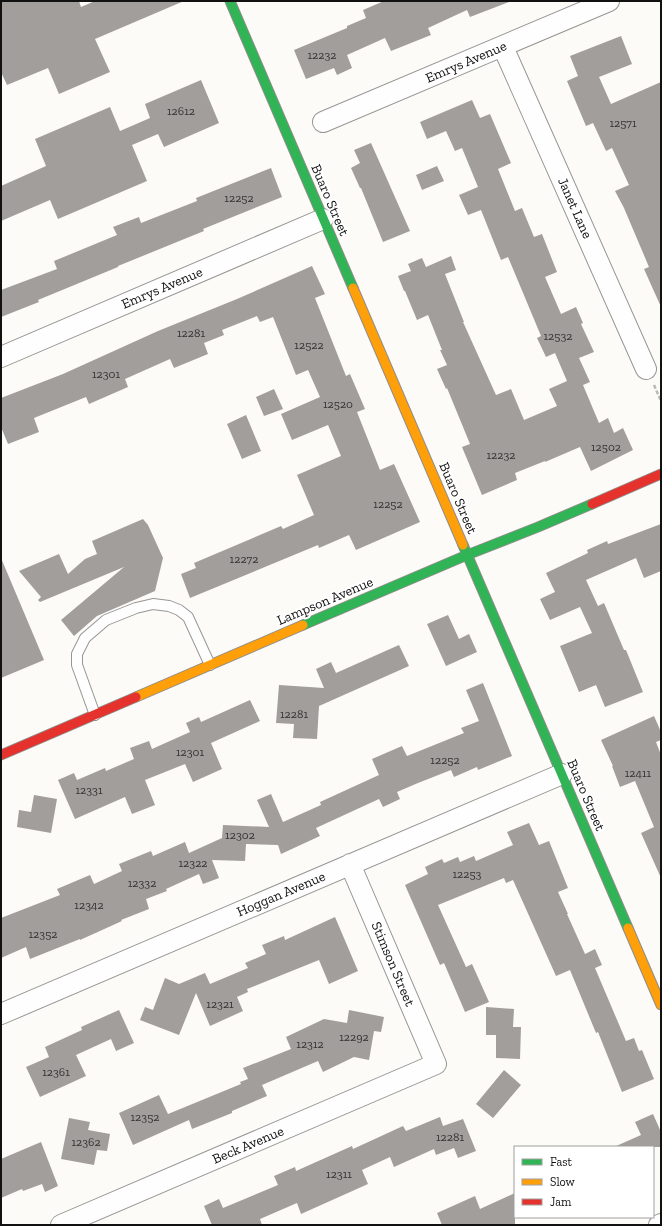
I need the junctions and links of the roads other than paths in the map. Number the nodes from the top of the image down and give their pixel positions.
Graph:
1 (230, 1) edge
2 (609, 1) edge
3 (503, 47) junction
4 (323, 122) dead end
5 (323, 218) junction
6 (1, 357) edge
7 (646, 369) dead end
8 (661, 474) edge
9 (467, 555) junction
10 (210, 666) junction
11 (95, 715) junction
12 (1, 755) edge
13 (562, 774) junction
14 (350, 864) junction
15 (661, 1005) edge
16 (1, 1014) edge
17 (436, 1064) joint
18 (61, 1225) edge

1 - 5 street, Buaro Street
2 - 3 street, Emrys Avenue
3 - 4 street, Emrys Avenue
3 - 7 street, Janet Lane
5 - 6 street, Emrys Avenue
5 - 9 street, Buaro Street
8 - 9 street, Lampson Avenue
9 - 10 street, Lampson Avenue
9 - 13 street, Buaro Street
10 - 11 street, Lampson Avenue
10 - 11 lane
11 - 12 street, Lampson Avenue
13 - 14 street, Hoggan Avenue
13 - 15 street, Buaro Street
14 - 16 street, Hoggan Avenue
14 - 17 street, Stimson Street
17 - 18 street, Beck Avenue

